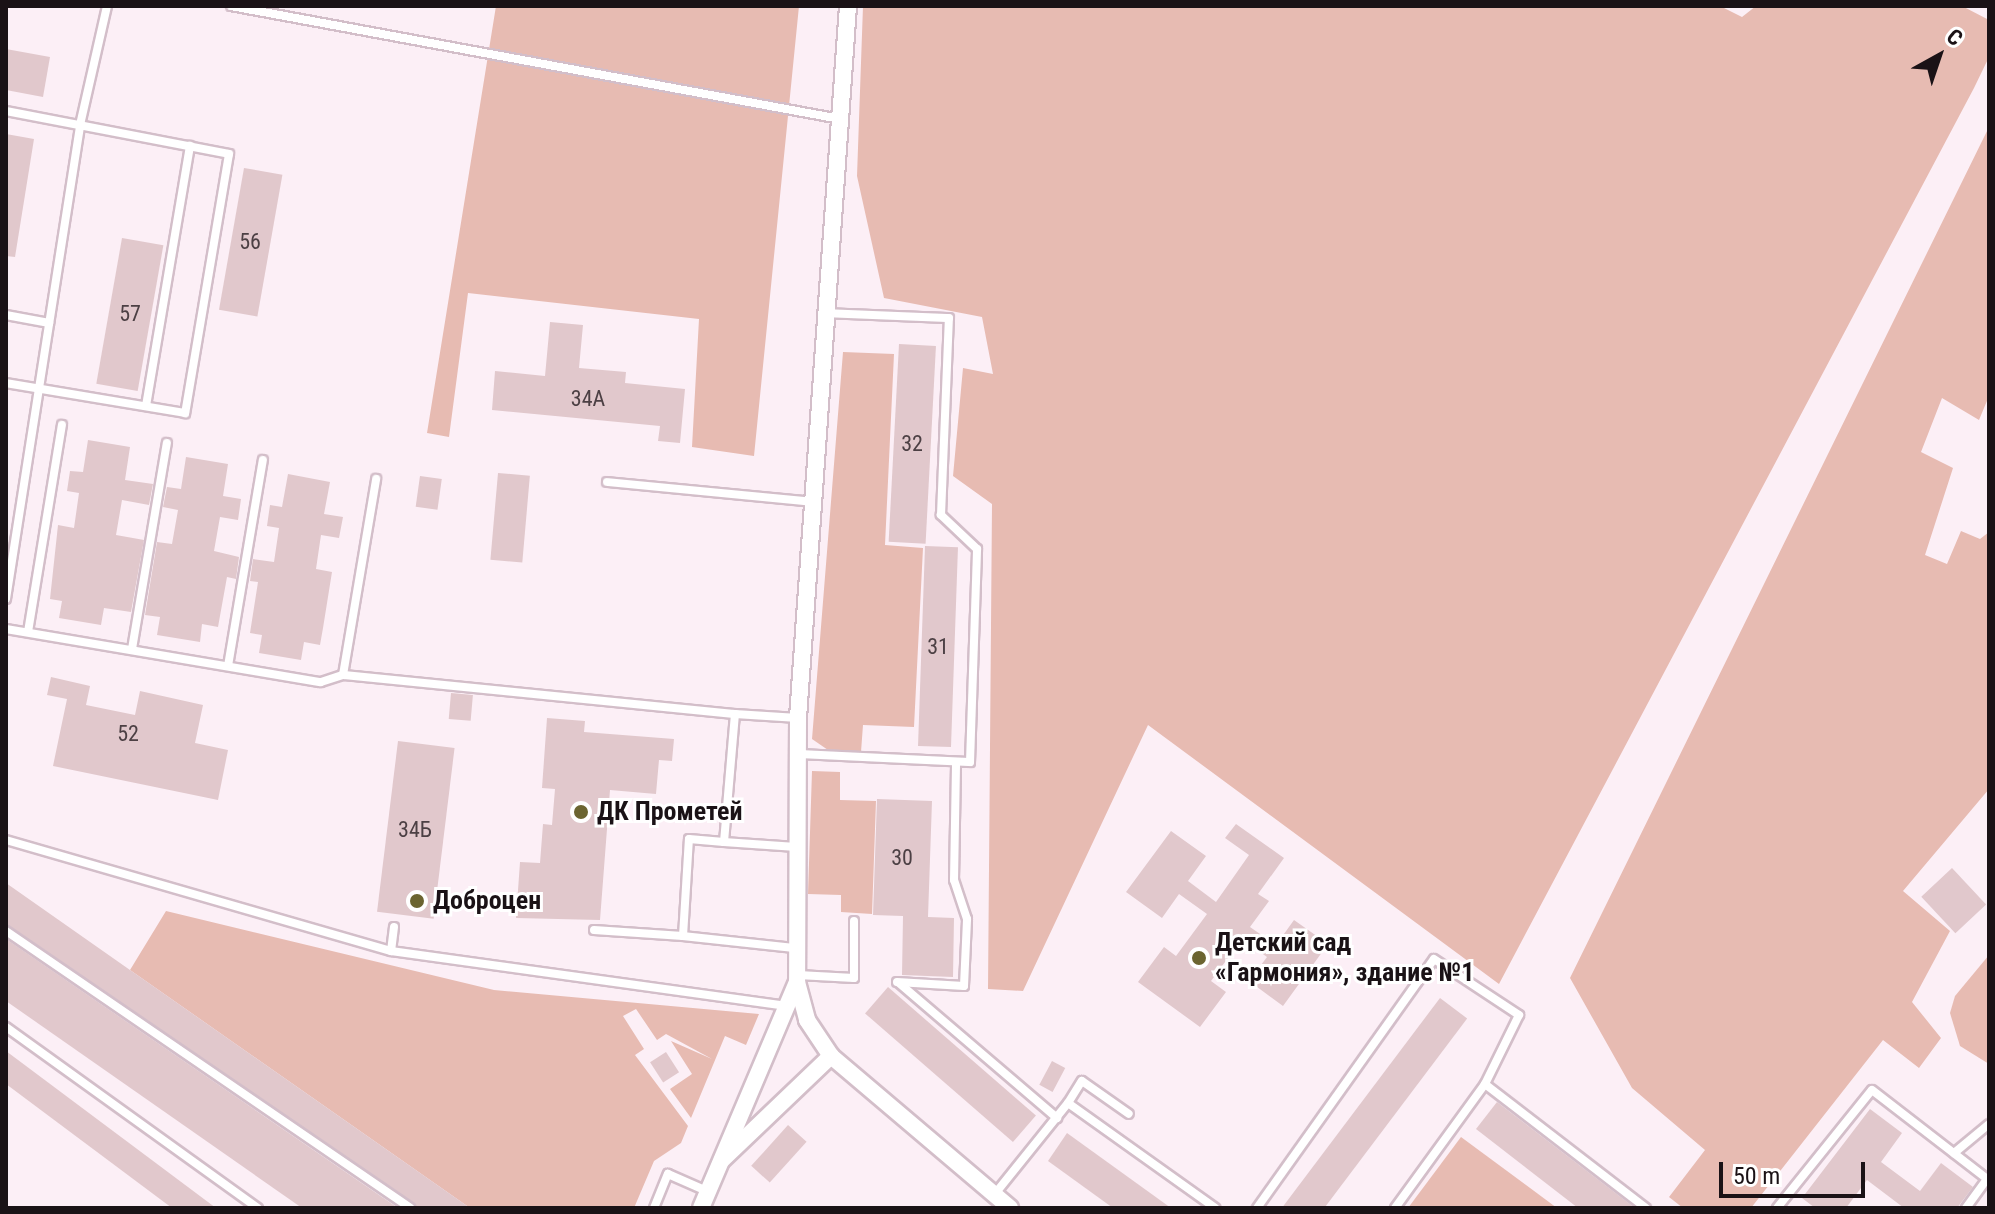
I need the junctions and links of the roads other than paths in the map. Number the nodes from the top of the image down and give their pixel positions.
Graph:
1 (107, 6) edge
2 (231, 6) edge
3 (848, 6) edge
4 (6, 111) edge
5 (840, 119) junction
6 (80, 125) junction
7 (190, 146) junction
8 (827, 313) junction
9 (6, 315) edge
10 (49, 323) junction
11 (6, 383) edge
12 (39, 388) junction
13 (146, 406) junction
14 (62, 425) dead end
15 (167, 443) dead end
16 (263, 460) dead end
17 (376, 479) dead end
18 (607, 482) dead end
19 (813, 503) junction
20 (6, 599) edge
21 (6, 629) edge
22 (28, 632) junction
23 (132, 649) junction
24 (228, 666) junction
25 (343, 675) junction
26 (735, 714) junction
27 (798, 718) junction
28 (797, 754) junction
29 (956, 762) junction
30 (6, 840) edge
31 (724, 842) junction
32 (796, 847) junction
33 (854, 921) dead end
34 (394, 927) dead end
35 (594, 930) dead end
36 (6, 931) edge
37 (683, 936) junction
38 (794, 948) junction
39 (391, 951) junction
40 (797, 979) junction
41 (785, 1006) junction
42 (6, 1027) edge
43 (831, 1056) junction
44 (1485, 1084) junction
45 (1068, 1103) junction
46 (1129, 1114) dead end
47 (1057, 1118) junction
48 (1989, 1124) edge
49 (1954, 1153) junction
50 (717, 1166) junction
51 (707, 1191) junction
52 (993, 1195) junction
53 (258, 1208) edge
54 (410, 1208) edge
55 (654, 1208) edge
56 (701, 1208) edge
57 (1010, 1208) edge
58 (1215, 1208) edge
59 (1257, 1208) edge
60 (1395, 1208) edge
61 (1646, 1208) edge
62 (1777, 1208) edge
63 (1966, 1208) edge

1 - 6 lane
2 - 5 lane
3 - 5 street
4 - 6 lane
5 - 8 street
6 - 7 lane
6 - 10 lane
7 - 13 lane
7 - 13 lane
8 - 19 street
8 - 29 lane
9 - 10 lane
10 - 12 lane
11 - 12 lane
12 - 13 lane
12 - 20 lane
14 - 22 lane
15 - 23 lane
16 - 24 lane
17 - 25 lane
18 - 19 lane
19 - 27 street
21 - 22 lane
22 - 23 lane
23 - 24 lane
24 - 25 lane
25 - 26 lane
26 - 27 lane
26 - 31 lane
27 - 28 street
28 - 29 lane
28 - 32 street
29 - 47 lane
30 - 39 lane
31 - 32 lane
31 - 37 lane
32 - 38 street
33 - 40 lane
34 - 39 lane
35 - 37 lane
36 - 54 lane
37 - 38 lane
38 - 40 street
39 - 41 lane
40 - 41 street
40 - 43 street
41 - 50 street
42 - 53 lane
43 - 50 street
43 - 52 street
44 - 59 lane
44 - 60 lane
44 - 61 lane
45 - 46 lane
45 - 47 lane
45 - 58 lane
47 - 52 lane
48 - 49 lane
49 - 62 lane
49 - 63 lane
50 - 51 street
51 - 55 lane
51 - 56 street
52 - 57 street

